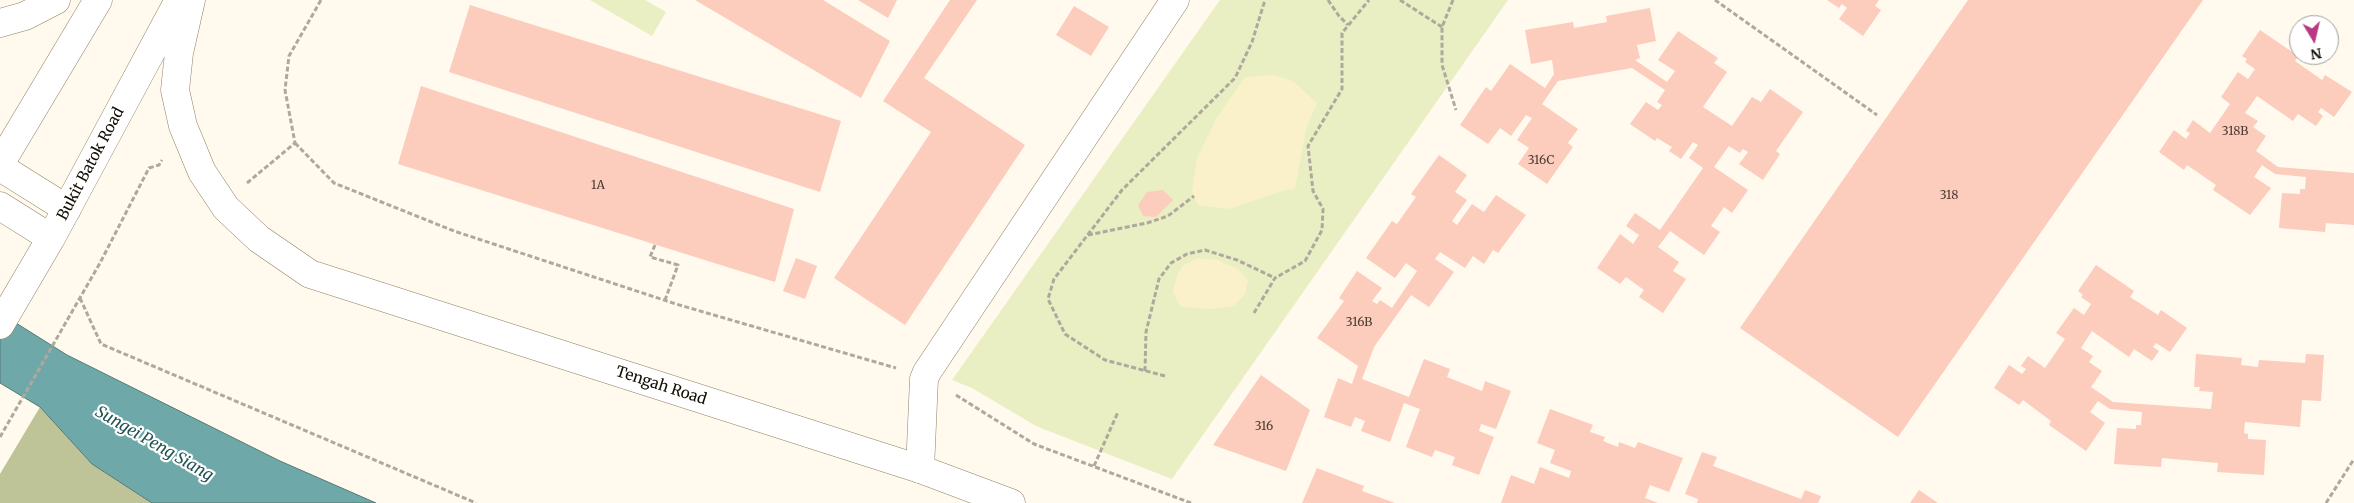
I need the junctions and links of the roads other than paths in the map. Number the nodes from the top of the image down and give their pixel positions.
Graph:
1 (56, 0) edge
2 (98, 0) edge
3 (179, 0) edge
4 (190, 0) edge
5 (1175, 0) edge
6 (0, 22) edge
7 (0, 165) edge
8 (0, 206) edge
9 (67, 209) junction
10 (51, 238) junction
11 (0, 325) edge
12 (920, 469) junction
13 (1010, 503) edge

1 - 6 main road
2 - 7 main road
3 - 9 main road, Bukit Batok Road
4 - 12 main road, Tengah Road
5 - 12 main road
7 - 9 main road
8 - 10 main road
9 - 10 main road, Bukit Batok Road
10 - 11 main road, Bukit Batok Road
12 - 13 main road, Tengah Road

